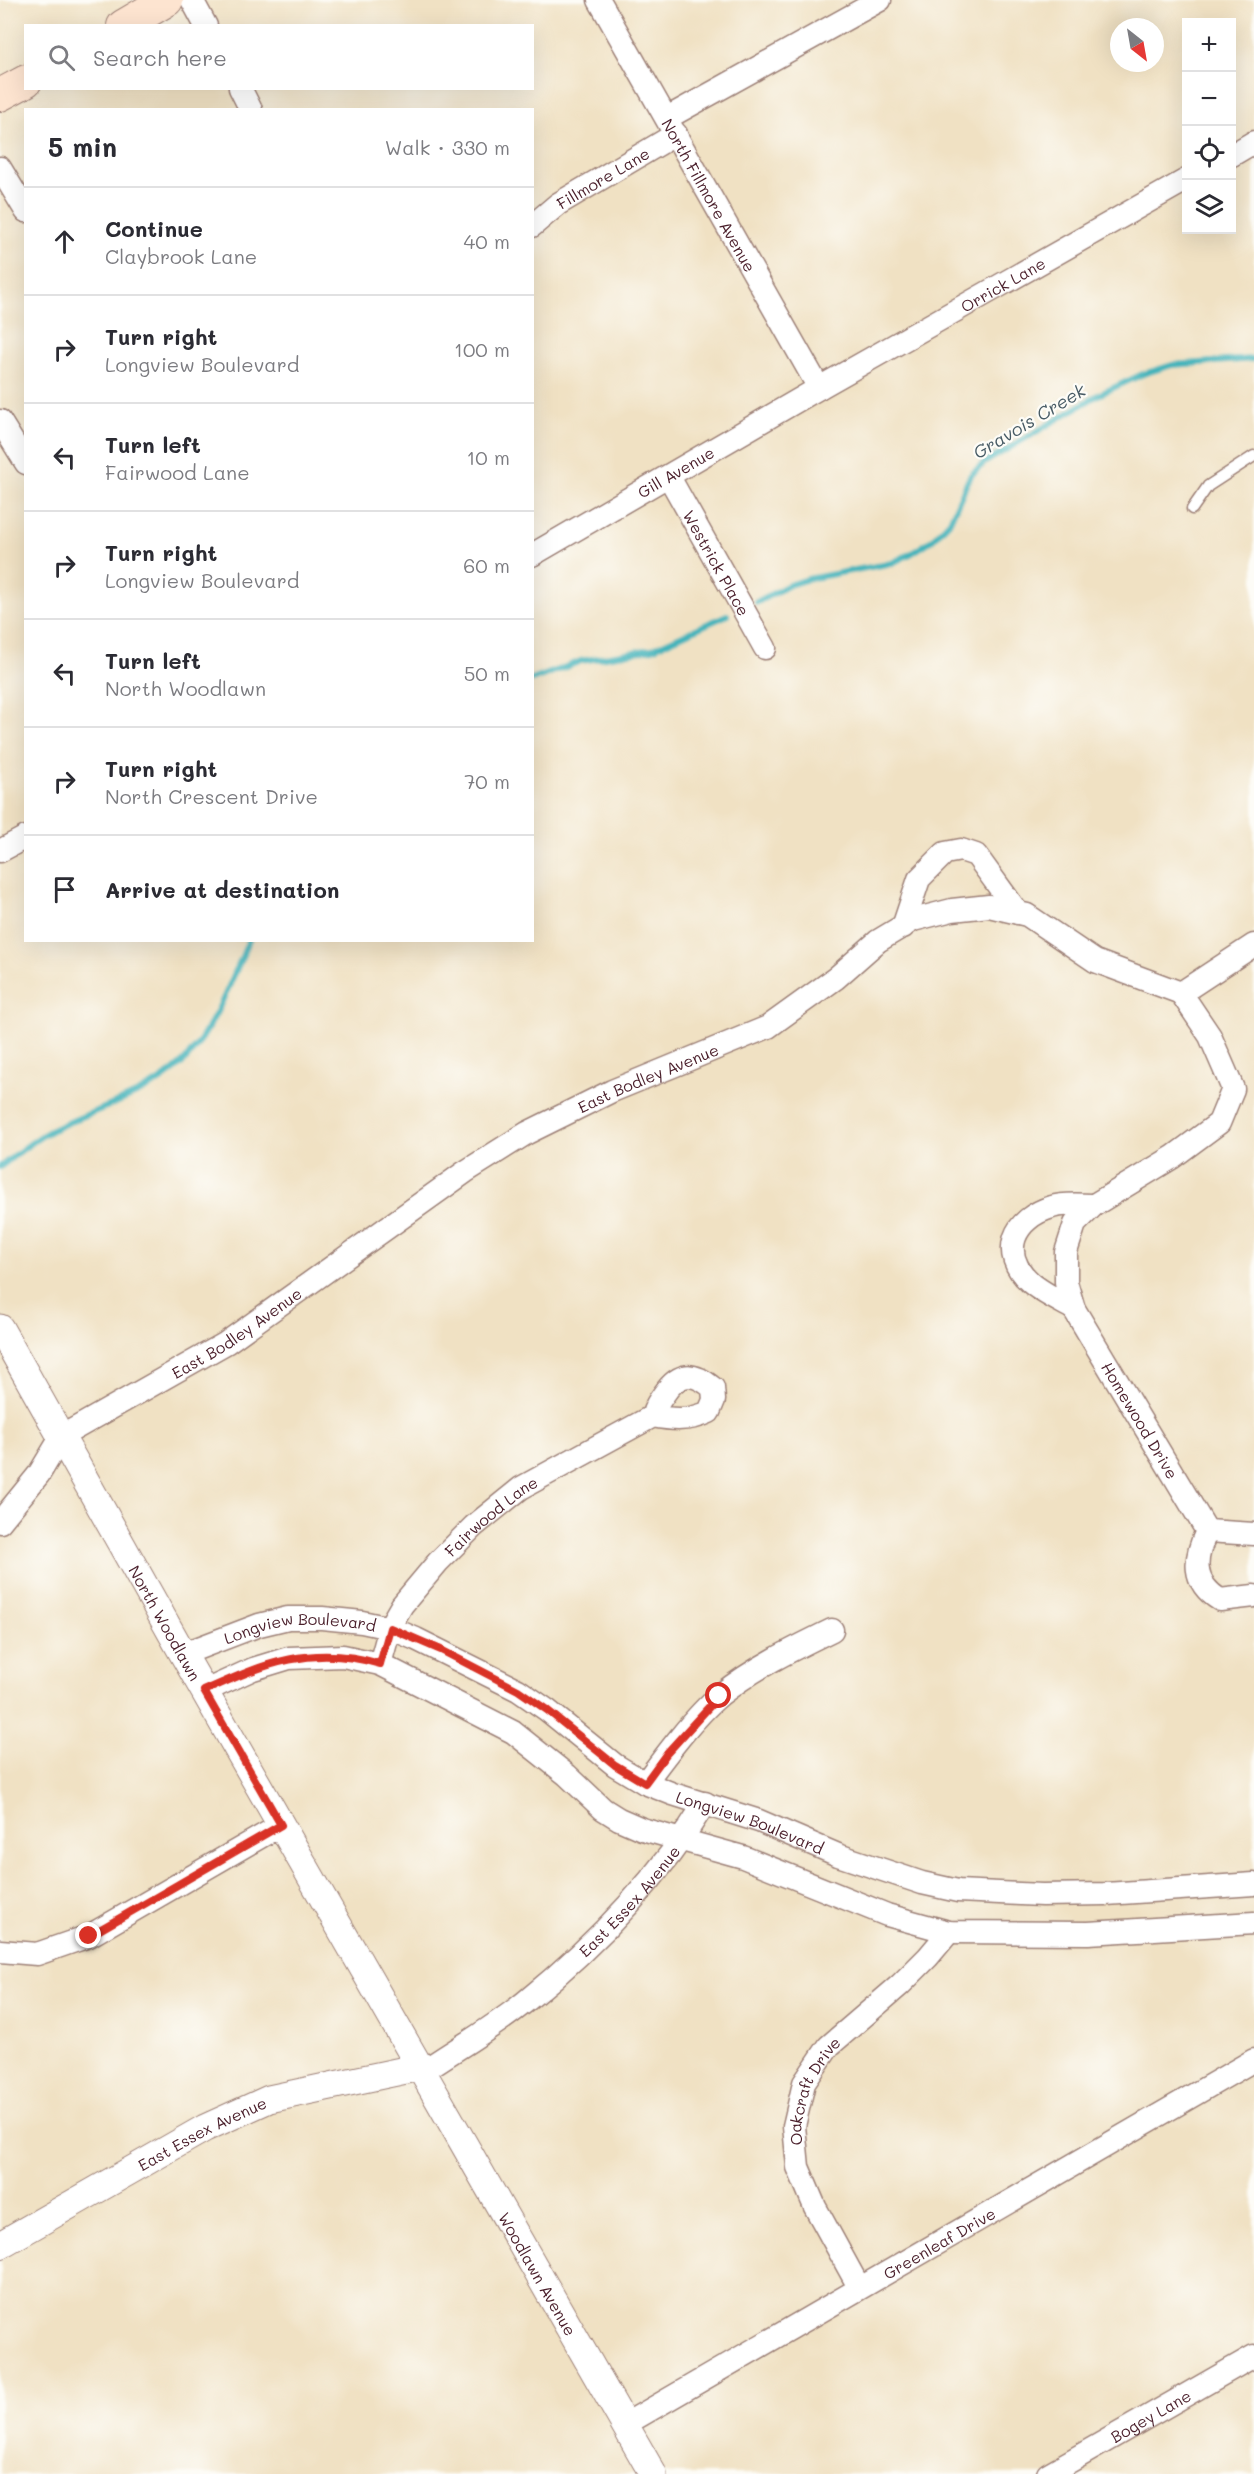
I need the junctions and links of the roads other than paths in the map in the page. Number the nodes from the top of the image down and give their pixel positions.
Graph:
1 (167, 0) edge
2 (192, 0) edge
3 (599, 0) edge
4 (880, 0) edge
5 (126, 24) edge
6 (205, 24) edge
7 (24, 82) edge
8 (241, 90) edge
9 (0, 95) edge
10 (250, 108) edge
11 (672, 126) junction
12 (1254, 142) edge
13 (1236, 153) edge
14 (0, 168) edge
15 (1182, 182) edge
16 (24, 208) edge
17 (534, 224) edge
18 (819, 388) junction
19 (0, 421) edge
20 (1254, 456) edge
21 (24, 460) edge
22 (669, 477) junction
23 (1192, 509) dead end
24 (534, 554) edge
25 (765, 648) dead end
26 (24, 838) edge
27 (0, 851) edge
28 (1018, 913) junction
29 (903, 927) junction
30 (1254, 945) edge
31 (1181, 993) junction
32 (1094, 1205) junction
33 (1074, 1309) junction
34 (0, 1328) edge
35 (653, 1416) dead end
36 (62, 1436) junction
37 (0, 1522) edge
38 (1207, 1531) junction
39 (1254, 1534) edge
40 (1254, 1596) edge
41 (390, 1628) junction
42 (832, 1630) dead end
43 (183, 1654) junction
44 (380, 1664) junction
45 (204, 1691) junction
46 (645, 1783) junction
47 (705, 1803) junction
48 (281, 1825) junction
49 (683, 1839) junction
50 (1254, 1884) edge
51 (1254, 1923) edge
52 (949, 1932) junction
53 (0, 1951) edge
54 (1254, 2060) edge
55 (421, 2069) junction
56 (0, 2245) edge
57 (859, 2287) junction
58 (1254, 2356) edge
59 (624, 2425) junction
60 (654, 2474) edge
61 (1048, 2474) edge

1 - 5 main road
2 - 6 street
3 - 11 street, North Fillmore Avenue
4 - 11 street, Fillmore Lane
7 - 9 main road
8 - 10 street
11 - 17 street, Fillmore Lane
11 - 18 street, North Fillmore Avenue
12 - 13 street
14 - 16 street
15 - 18 street, Orrick Lane
18 - 22 street, Gill Avenue
19 - 21 street
20 - 23 lane
22 - 24 street, Gill Avenue
22 - 25 street, Westrick Place
26 - 27 street
28 - 29 street, East Bodley Avenue
28 - 29 street
28 - 31 street, East Bodley Avenue
29 - 36 street, East Bodley Avenue
30 - 31 street
31 - 32 street, Homewood Drive
32 - 33 street, Homewood Drive
32 - 33 street, Homewood Drive
33 - 38 street, Homewood Drive
34 - 36 street, North Woodlawn
35 - 41 street, Fairwood Lane
36 - 37 street
36 - 43 street, North Woodlawn
38 - 39 street
38 - 40 street
41 - 43 street, Longview Boulevard
41 - 44 street, Fairwood Lane
41 - 46 street, Longview Boulevard
42 - 46 street
43 - 45 street, North Woodlawn
44 - 45 street, Longview Boulevard
44 - 49 street, Longview Boulevard
45 - 48 street, North Woodlawn
46 - 47 street, Longview Boulevard
47 - 49 street, East Essex Avenue
47 - 50 street, Longview Boulevard
48 - 53 street
48 - 55 street, North Woodlawn
49 - 52 street, Longview Boulevard
49 - 55 street, East Essex Avenue
51 - 52 street, Longview Boulevard
52 - 57 street, Oakcraft Drive
54 - 57 street, Greenleaf Drive
55 - 56 street, East Essex Avenue
55 - 59 street, Woodlawn Avenue
57 - 59 street, Greenleaf Drive
58 - 61 street, Bogey Lane
59 - 60 street, Woodlawn Avenue

